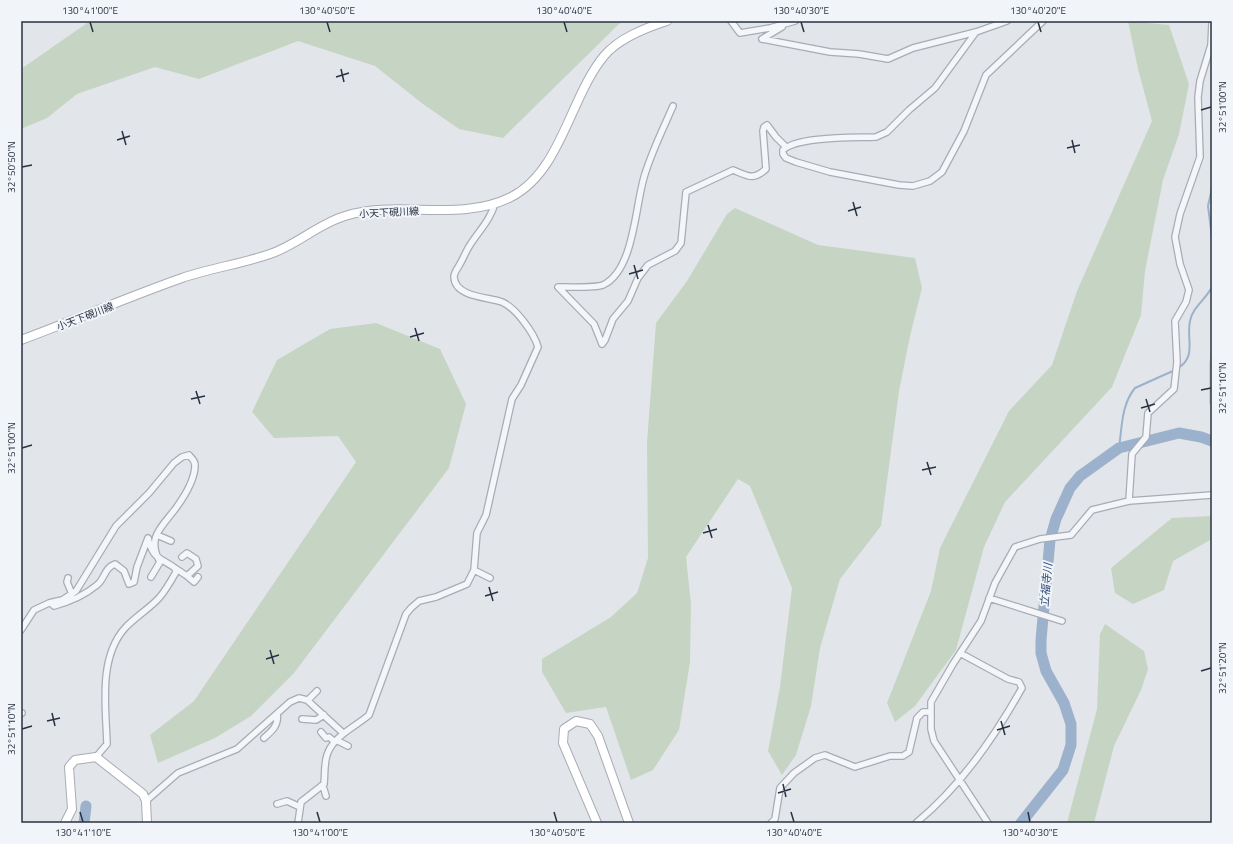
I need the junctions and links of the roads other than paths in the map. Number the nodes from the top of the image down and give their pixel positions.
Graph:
1 (657, 21) edge
2 (667, 21) edge
3 (730, 21) edge
4 (795, 21) edge
5 (1007, 21) edge
6 (1043, 21) edge
7 (1212, 23) edge
8 (785, 24) junction
9 (976, 32) junction
10 (635, 34) junction
11 (672, 106) dead end
12 (786, 147) junction
13 (495, 203) junction
14 (21, 340) edge
15 (1212, 495) edge
16 (1129, 501) junction
17 (157, 535) junction
18 (171, 541) dead end
19 (182, 557) dead end
20 (158, 558) junction
21 (175, 568) junction
22 (474, 570) junction
23 (187, 576) junction
24 (152, 577) dead end
25 (198, 577) dead end
26 (68, 578) dead end
27 (490, 578) dead end
28 (72, 594) junction
29 (48, 596) dead end
30 (989, 598) junction
31 (52, 603) junction
32 (1062, 621) dead end
33 (21, 630) edge
34 (960, 653) junction
35 (317, 692) dead end
36 (308, 700) junction
37 (930, 712) junction
38 (277, 714) junction
39 (324, 715) junction
40 (302, 719) dead end
41 (321, 732) dead end
42 (343, 733) junction
43 (264, 738) dead end
44 (336, 741) junction
45 (348, 746) dead end
46 (96, 757) junction
47 (960, 781) junction
48 (321, 786) junction
49 (326, 796) dead end
50 (146, 801) junction
51 (277, 804) dead end
52 (300, 807) junction
53 (65, 823) edge
54 (147, 823) edge
55 (298, 823) edge
56 (597, 823) edge
57 (629, 823) edge
58 (771, 823) edge
59 (916, 823) edge
60 (988, 823) edge

1 - 10 street
2 - 10 main road, 小天下硯川線
3 - 8 street
4 - 8 street
5 - 9 street
6 - 12 street
7 - 16 street
8 - 9 street
9 - 12 street
10 - 13 main road, 小天下硯川線
11 - 12 street
13 - 14 main road, 小天下硯川線
13 - 22 street
15 - 16 street
16 - 30 street
17 - 18 street
17 - 20 street
17 - 28 street
19 - 23 street
20 - 21 street
20 - 24 street
20 - 31 street
21 - 23 street
21 - 46 street
22 - 27 street
22 - 42 street
23 - 25 street
26 - 28 street
28 - 31 street
29 - 31 street
30 - 32 street
30 - 34 street
31 - 33 street
34 - 37 street
34 - 47 street
35 - 36 street
36 - 38 street
36 - 39 street
37 - 47 street
37 - 58 street
38 - 43 street
38 - 50 street
39 - 40 street
39 - 42 street
41 - 44 street
42 - 44 street
44 - 45 street
44 - 48 street
46 - 50 main road
46 - 53 main road
47 - 59 street
47 - 60 street
48 - 49 street
48 - 52 street
50 - 54 main road
51 - 52 street
52 - 55 street
56 - 57 main road

